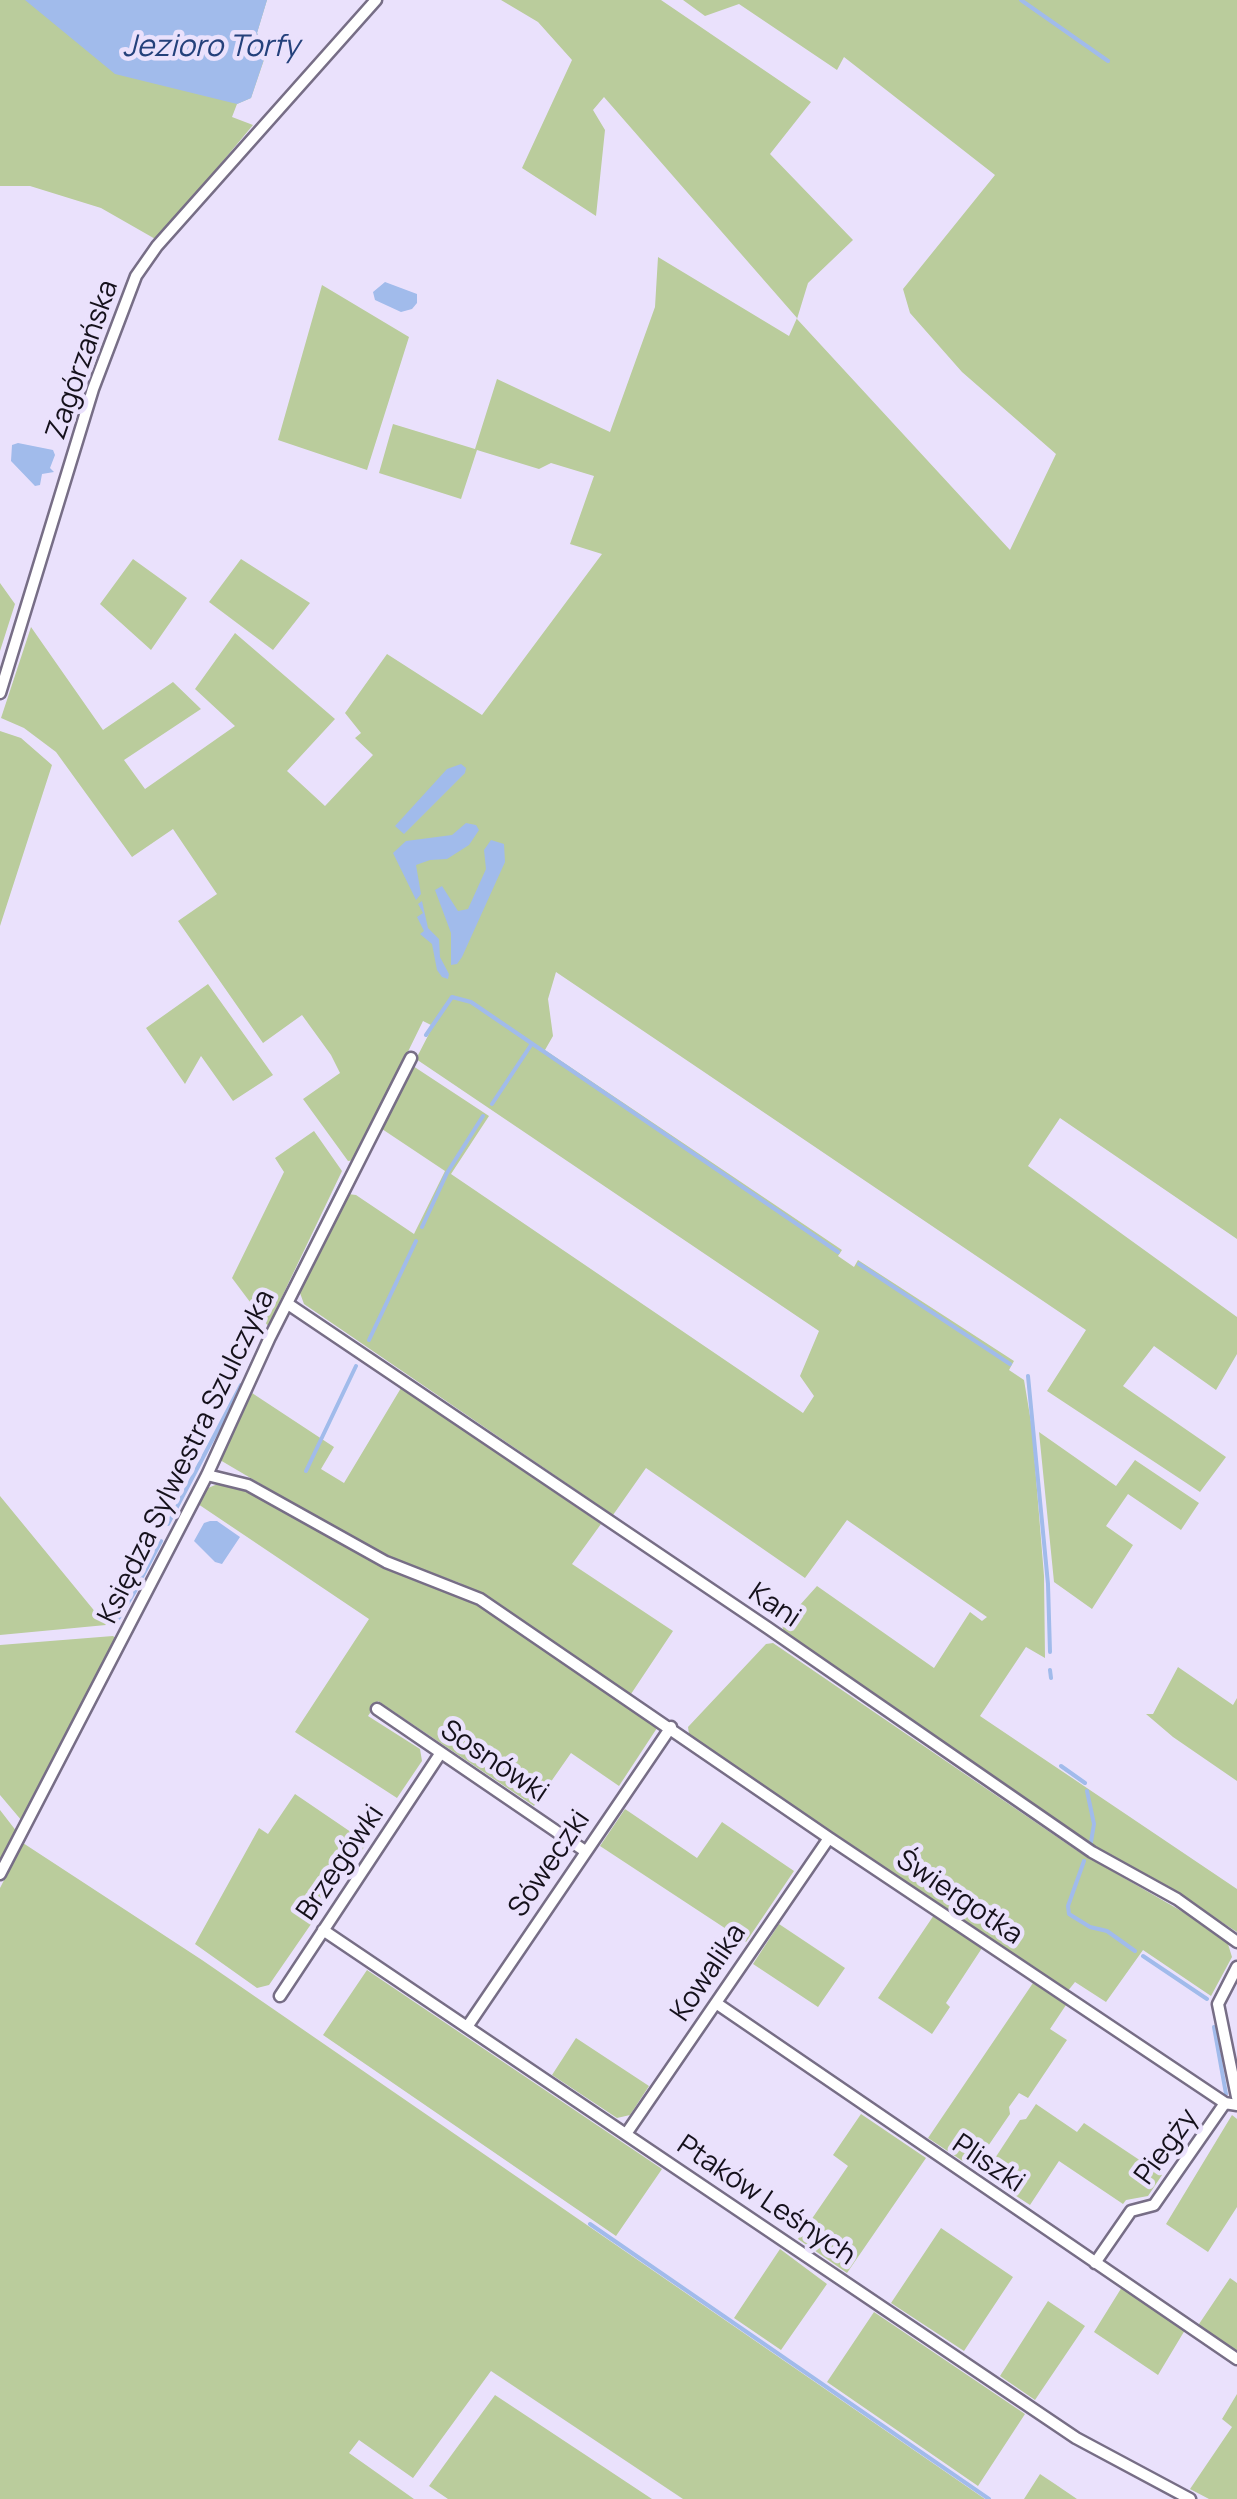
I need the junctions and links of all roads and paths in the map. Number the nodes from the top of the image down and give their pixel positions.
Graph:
1 (376, 0) edge
2 (0, 693) edge
3 (411, 1058) dead end
4 (288, 1304) junction
5 (207, 1475) junction
6 (378, 1709) dead end
7 (671, 1727) junction
8 (440, 1754) junction
9 (829, 1838) junction
10 (586, 1851) junction
11 (0, 1874) edge
12 (323, 1930) junction
13 (1237, 1942) edge
14 (1237, 1966) edge
15 (280, 1996) dead end
16 (716, 2003) junction
17 (467, 2026) junction
18 (1237, 2098) edge
19 (1231, 2104) edge
20 (626, 2134) junction
21 (1095, 2263) junction
22 (1237, 2359) edge
23 (1190, 2499) edge

1 - 2 street, Zagórzańska
3 - 4 street, Księdza Sylwestra Szulczyka
4 - 5 street, Księdza Sylwestra Szulczyka
4 - 13 street, Kani
5 - 7 street, Świergotka
5 - 11 street, Księdza Sylwestra Szulczyka
6 - 8 street, Sosnówki
7 - 9 street, Świergotka
7 - 10 street, Sóweczki
8 - 10 street, Sosnówki
8 - 12 street, Brzegówki
9 - 16 street, Kowalika
9 - 19 street, Świergotka
10 - 17 street, Sóweczki
12 - 15 street, Brzegówki
12 - 17 street, Ptaków Leśnych
14 - 18 street
16 - 20 street, Kowalika
16 - 21 street, Pliszki
17 - 20 street, Ptaków Leśnych
19 - 21 street, Piegży
20 - 23 street, Ptaków Leśnych
21 - 22 street, Pliszki

